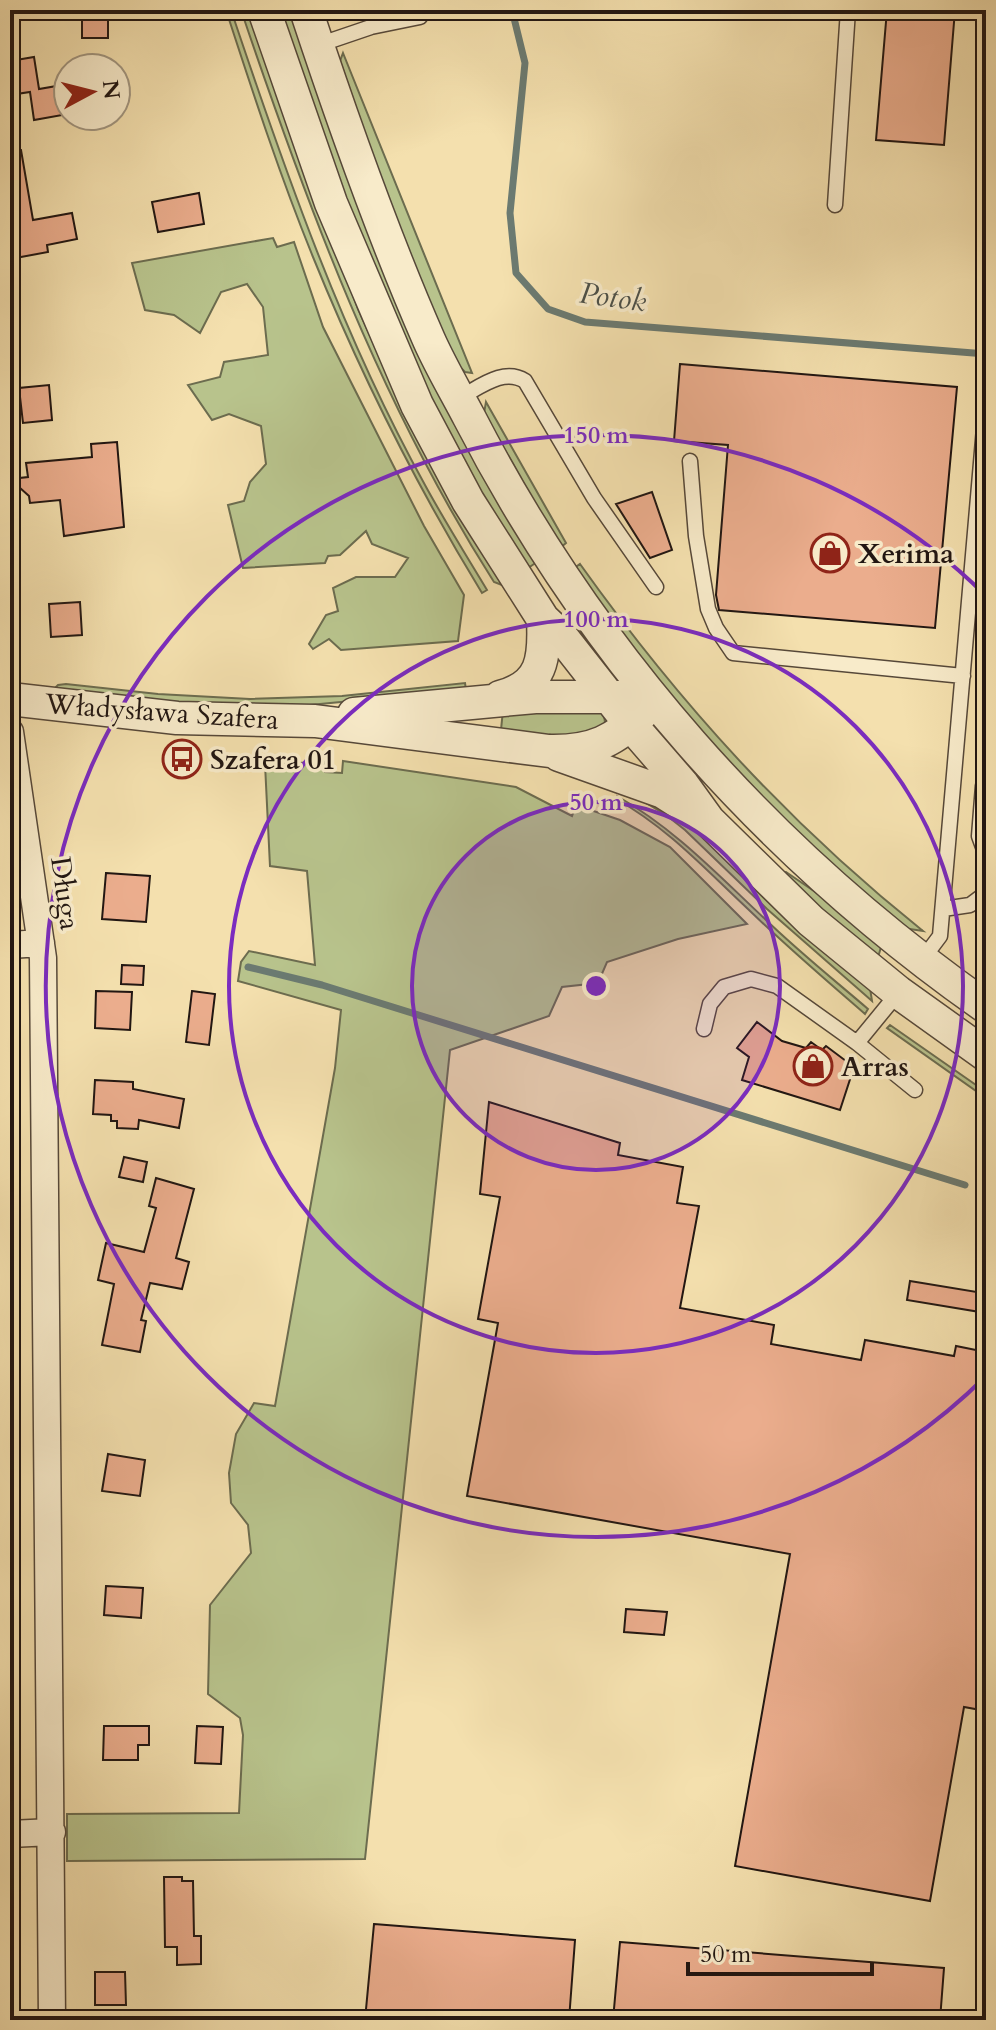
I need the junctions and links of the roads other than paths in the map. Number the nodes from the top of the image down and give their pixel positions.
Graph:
1 (264, 10) edge
2 (306, 10) edge
3 (848, 10) edge
4 (420, 17) dead end
5 (317, 45) junction
6 (835, 205) dead end
7 (459, 398) junction
8 (986, 405) edge
9 (690, 461) dead end
10 (656, 587) dead end
11 (543, 619) junction
12 (963, 676) junction
13 (608, 695) junction
14 (10, 699) edge
15 (483, 701) junction
16 (653, 701) junction
17 (315, 721) junction
18 (631, 725) junction
19 (10, 732) edge
20 (549, 751) junction
21 (986, 753) edge
22 (986, 764) edge
23 (986, 781) edge
24 (709, 821) junction
25 (986, 855) edge
26 (986, 893) edge
27 (943, 909) junction
28 (41, 943) junction
29 (10, 945) edge
30 (922, 960) junction
31 (898, 992) junction
32 (986, 1007) edge
33 (704, 1029) dead end
34 (857, 1043) junction
35 (986, 1055) edge
36 (915, 1090) dead end
37 (52, 1832) junction
38 (10, 1834) edge
39 (52, 2020) edge

1 - 11 street
2 - 5 street
3 - 6 lane
4 - 5 lane
5 - 7 street
7 - 10 lane
7 - 16 street
8 - 12 lane
9 - 12 lane
11 - 13 street
11 - 15 street, Władysława Szafera
12 - 27 lane
13 - 15 street, Władysława Szafera
13 - 16 street, Władysława Szafera
13 - 18 street
14 - 17 street, Władysława Szafera
15 - 17 street, Władysława Szafera
16 - 18 street, Władysława Szafera
16 - 30 street
17 - 20 street, Władysława Szafera
18 - 20 street, Władysława Szafera
18 - 24 street
19 - 28 street, Długa
20 - 24 street, Władysława Szafera
21 - 22 lane
23 - 25 lane
24 - 31 street
26 - 27 lane
27 - 30 lane
28 - 29 street
28 - 37 street, Długa
30 - 31 street
30 - 32 street
31 - 34 lane
31 - 35 street
33 - 34 lane
34 - 36 lane
37 - 38 street
37 - 39 street, Długa

